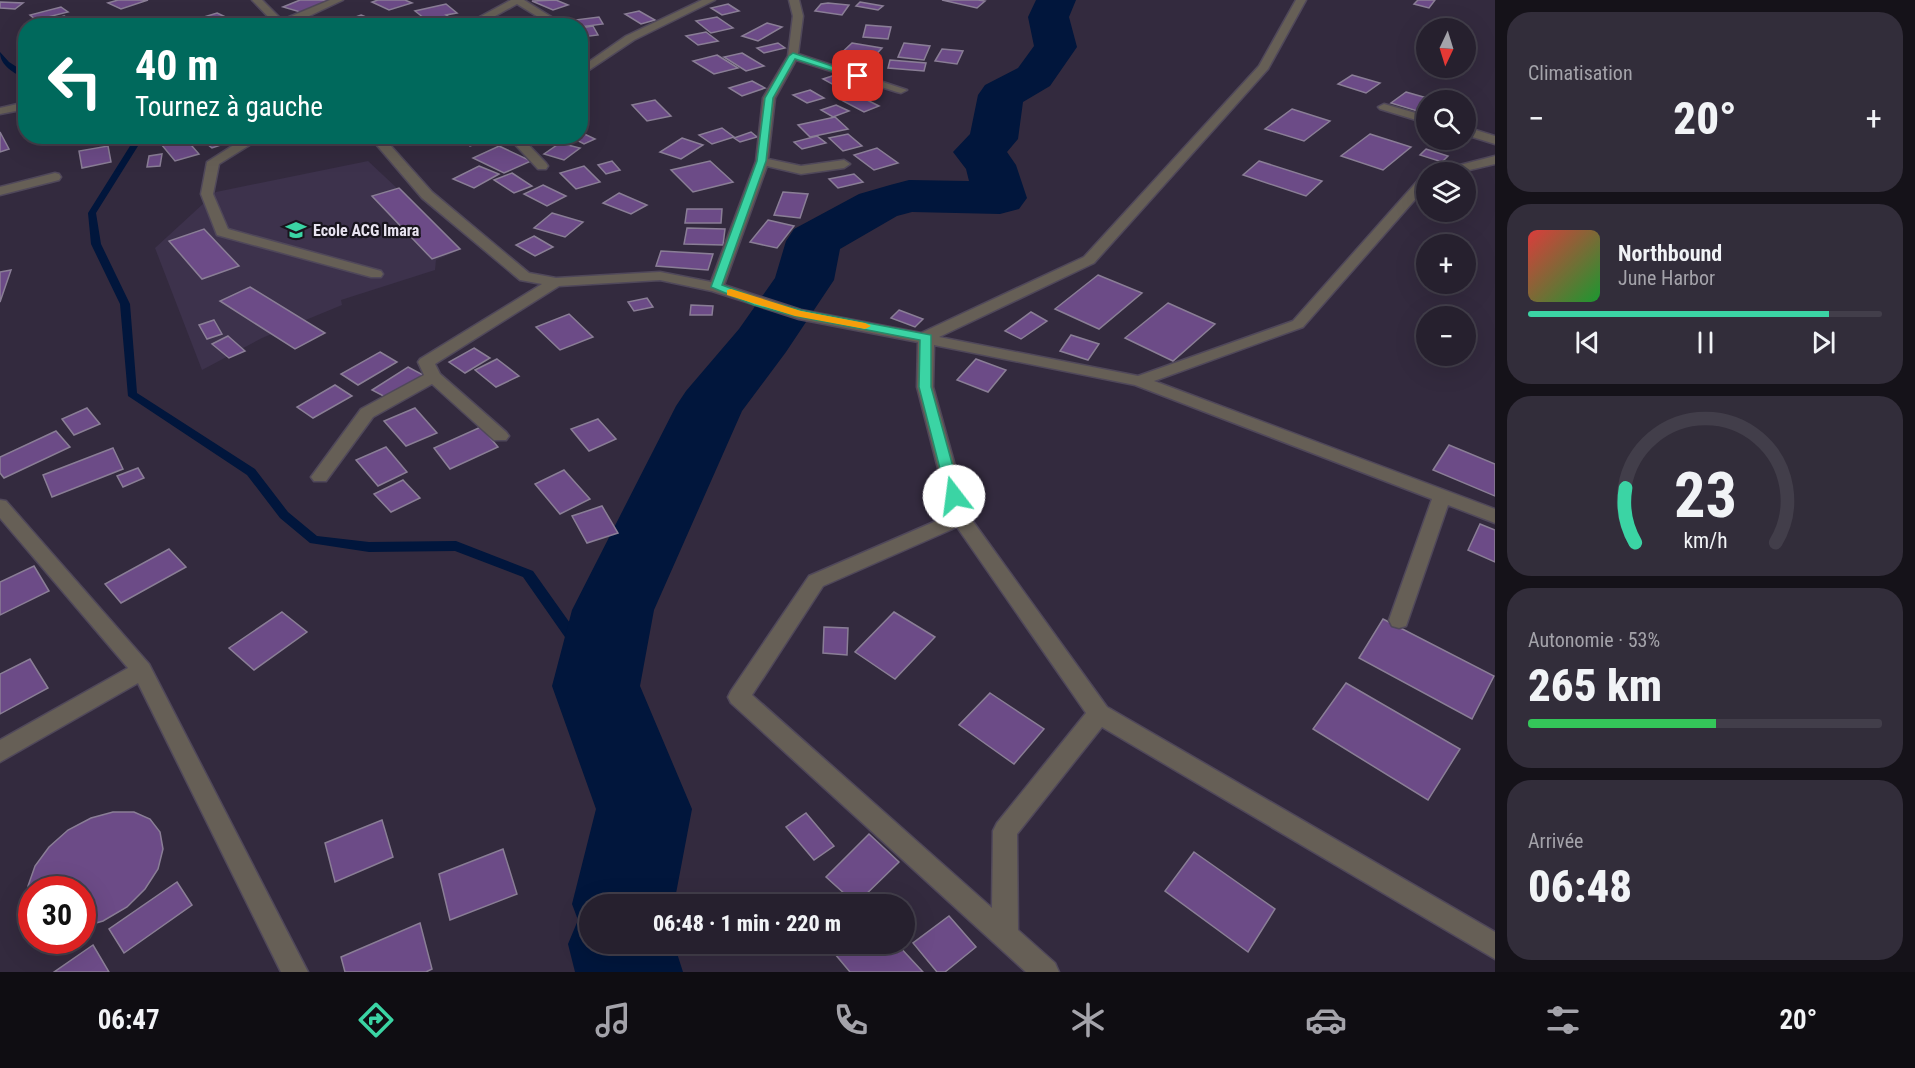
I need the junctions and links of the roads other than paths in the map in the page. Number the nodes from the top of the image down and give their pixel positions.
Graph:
1 (257, 0) edge
2 (338, 0) edge
3 (517, 0) edge
4 (710, 0) edge
5 (794, 0) edge
6 (1301, 0) edge
7 (274, 18) edge
8 (296, 18) edge
9 (483, 18) edge
10 (547, 18) edge
11 (793, 56) junction
12 (588, 68) edge
13 (901, 90) dead end
14 (18, 107) edge
15 (1384, 107) dead end
16 (0, 111) edge
17 (1416, 117) edge
18 (1476, 134) edge
19 (1495, 140) edge
20 (244, 144) edge
21 (382, 144) edge
22 (521, 144) edge
23 (1495, 160) edge
24 (762, 161) junction
25 (844, 164) dead end
26 (1476, 165) edge
27 (542, 166) dead end
28 (55, 177) dead end
29 (0, 191) edge
30 (1416, 191) edge
31 (376, 274) dead end
32 (556, 282) junction
33 (716, 287) junction
34 (926, 338) junction
35 (433, 377) junction
36 (1139, 381) junction
37 (500, 436) dead end
38 (320, 477) dead end
39 (1442, 496) junction
40 (0, 506) edge
41 (1495, 516) edge
42 (960, 518) junction
43 (1399, 620) dead end
44 (142, 670) junction
45 (1099, 714) junction
46 (0, 752) edge
47 (1005, 936) junction
48 (1495, 946) edge
49 (295, 972) edge
50 (1046, 972) edge

1 - 7 street
2 - 8 street
3 - 9 street
3 - 10 street
4 - 12 street
5 - 11 street
6 - 34 street
11 - 13 street
11 - 24 street
14 - 16 street
15 - 17 street
18 - 19 street
20 - 31 street
21 - 32 street
22 - 27 street
23 - 26 street
24 - 25 street
24 - 33 street
28 - 29 street
30 - 36 street
32 - 33 street
32 - 35 street
33 - 34 street
34 - 36 street
34 - 42 street
35 - 37 street
35 - 38 street
36 - 39 street
39 - 41 street
39 - 43 street
40 - 44 street
42 - 45 street
42 - 47 street
44 - 46 street
44 - 49 street
45 - 47 street
45 - 48 street
47 - 50 street

